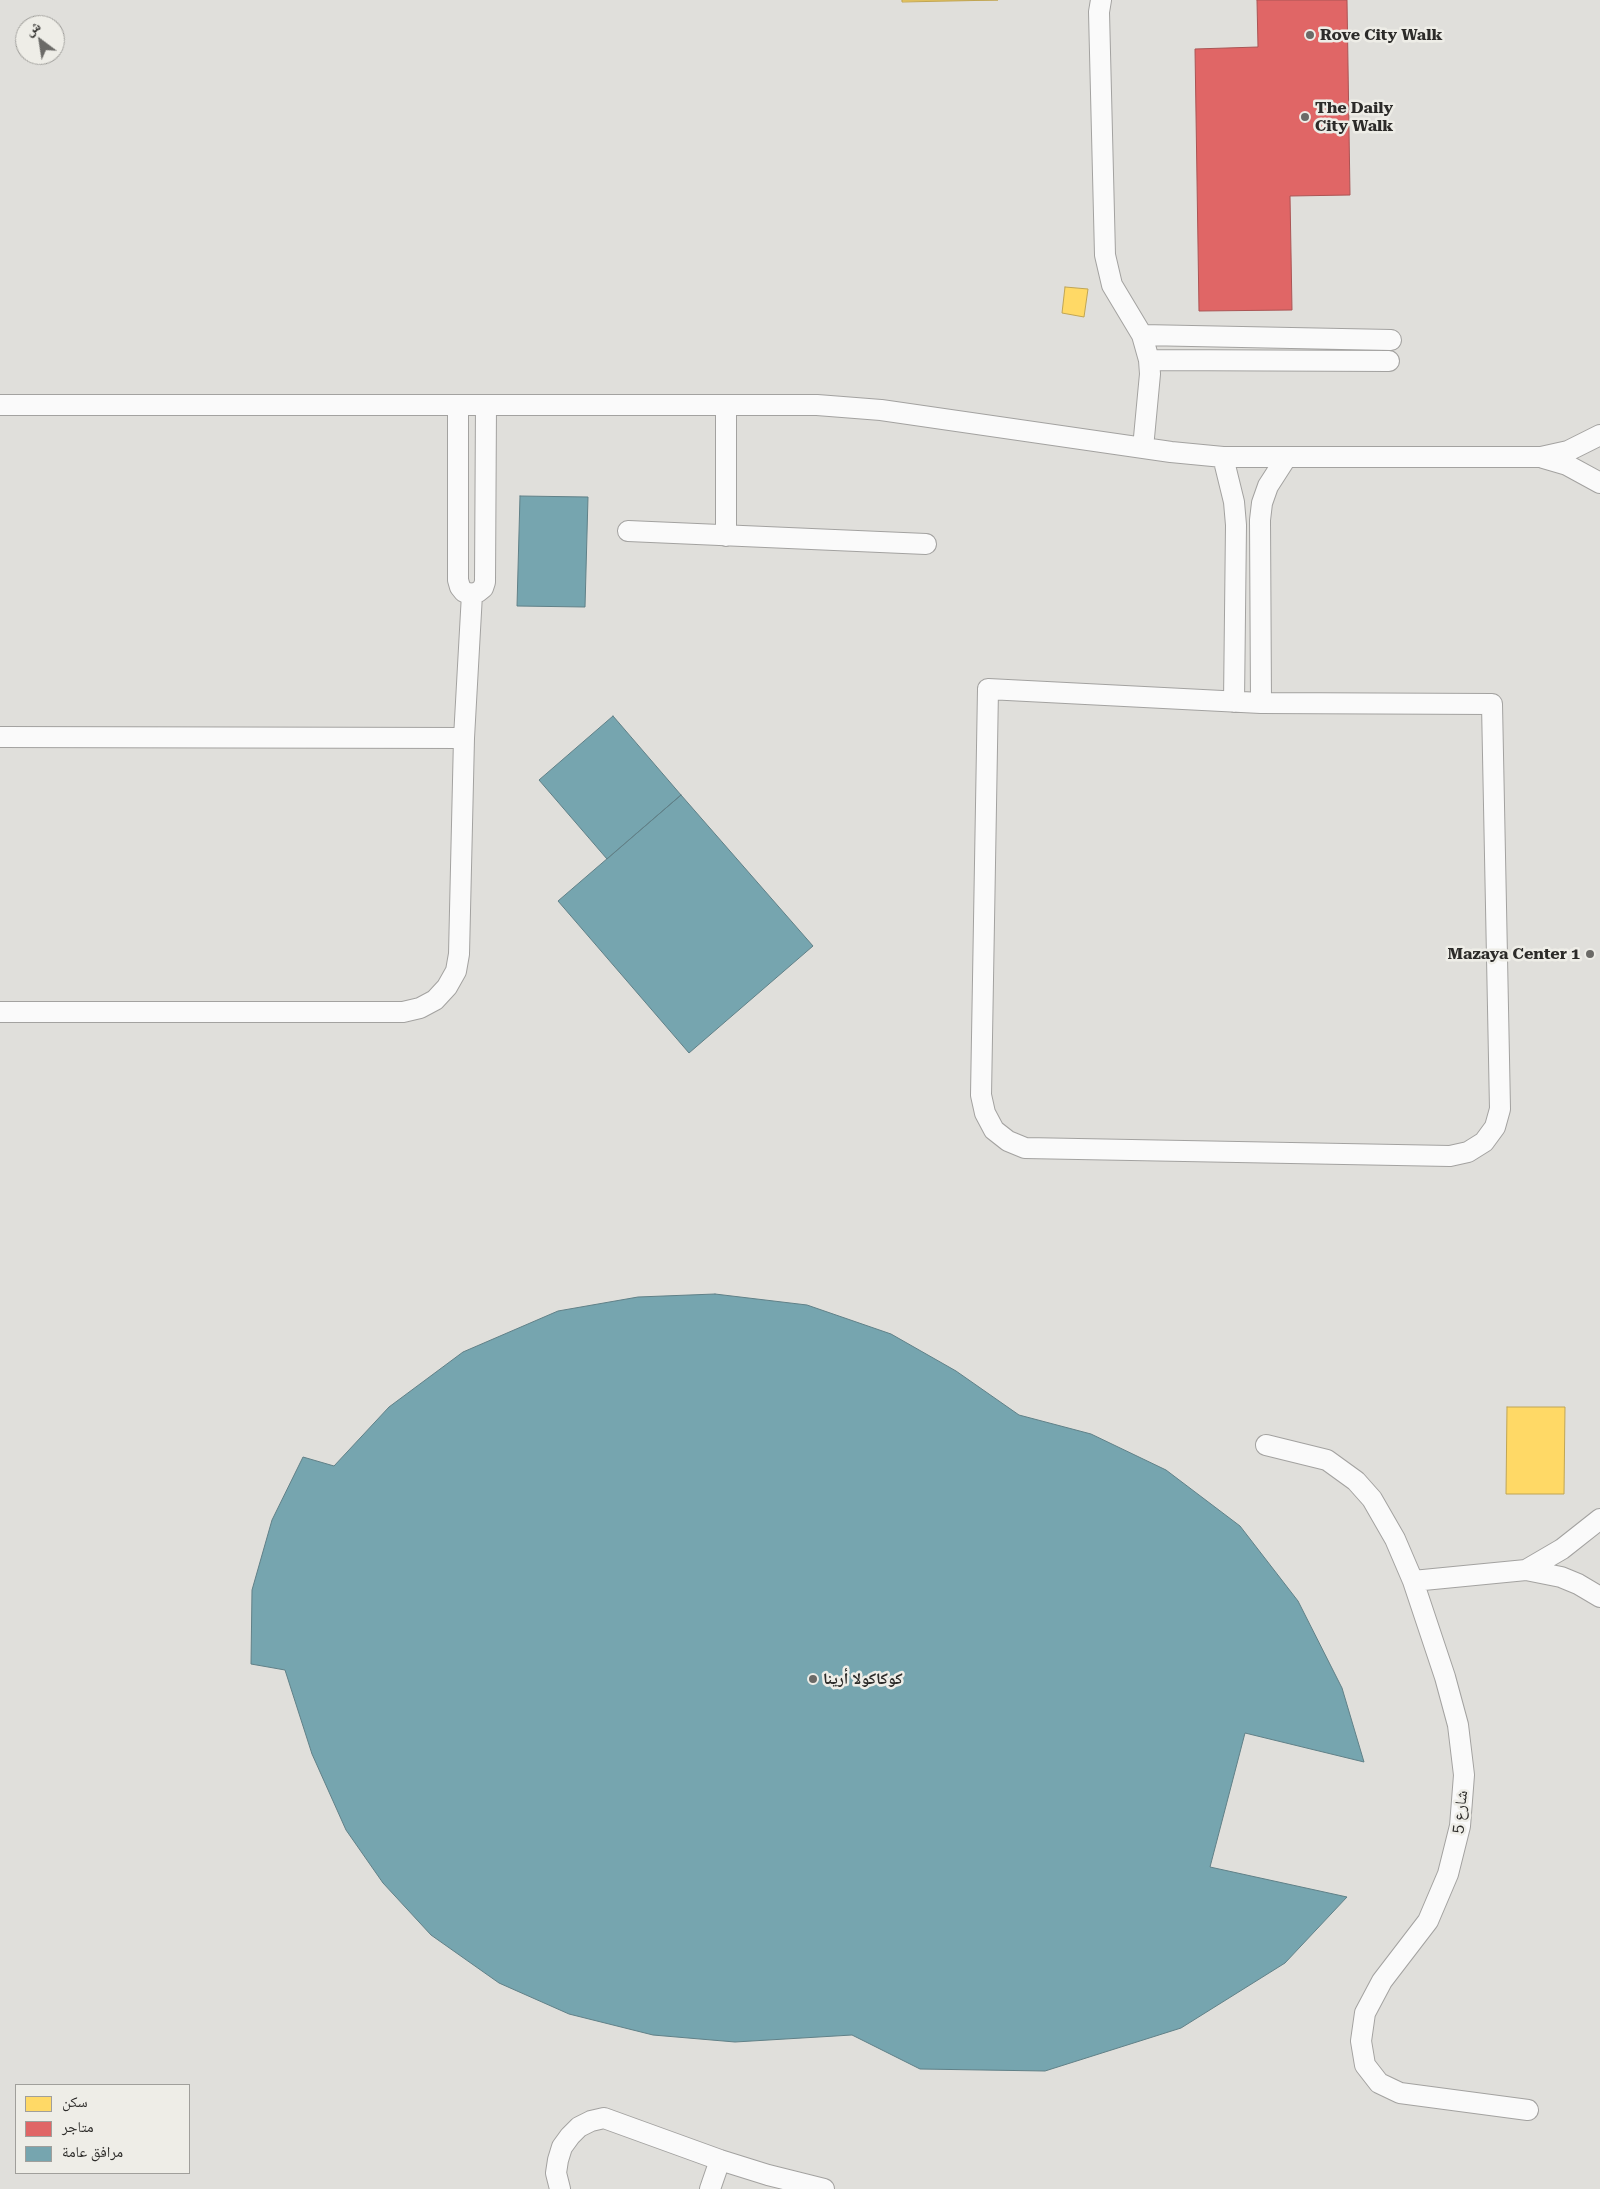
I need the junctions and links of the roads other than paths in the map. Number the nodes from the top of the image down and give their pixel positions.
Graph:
1 (1102, 0) edge
2 (1142, 335) junction
3 (1391, 340) dead end
4 (1149, 360) junction
5 (1389, 361) dead end
6 (0, 405) edge
7 (458, 405) junction
8 (486, 405) junction
9 (726, 406) junction
10 (1600, 434) edge
11 (1143, 448) junction
12 (1223, 457) junction
13 (1541, 457) junction
14 (1286, 458) junction
15 (1600, 483) edge
16 (628, 531) dead end
17 (726, 536) junction
18 (926, 544) dead end
19 (472, 594) junction
20 (1234, 702) junction
21 (1261, 703) junction
22 (0, 737) edge
23 (464, 738) junction
24 (0, 1012) edge
25 (1266, 1444) dead end
26 (1600, 1519) edge
27 (1526, 1570) junction
28 (1413, 1581) junction
29 (1600, 1597) edge
30 (1528, 2110) dead end
31 (720, 2160) junction
32 (560, 2189) edge
33 (710, 2189) edge
34 (824, 2189) edge

1 - 2 lane
2 - 3 lane
2 - 4 lane
4 - 5 lane
4 - 11 lane
6 - 7 lane
7 - 8 lane
7 - 19 lane
8 - 9 lane
8 - 19 lane
9 - 11 lane
9 - 17 lane
10 - 13 lane
11 - 12 lane
12 - 14 lane
12 - 20 lane
13 - 14 lane
13 - 15 lane
14 - 21 lane
16 - 17 lane
17 - 18 lane
19 - 23 lane
20 - 21 lane
20 - 21 lane
22 - 23 lane
23 - 24 lane
25 - 28 lane, شارع 5
26 - 27 lane
27 - 28 lane
27 - 29 lane
28 - 30 lane, شارع 5
31 - 32 lane
31 - 33 lane
31 - 34 lane

